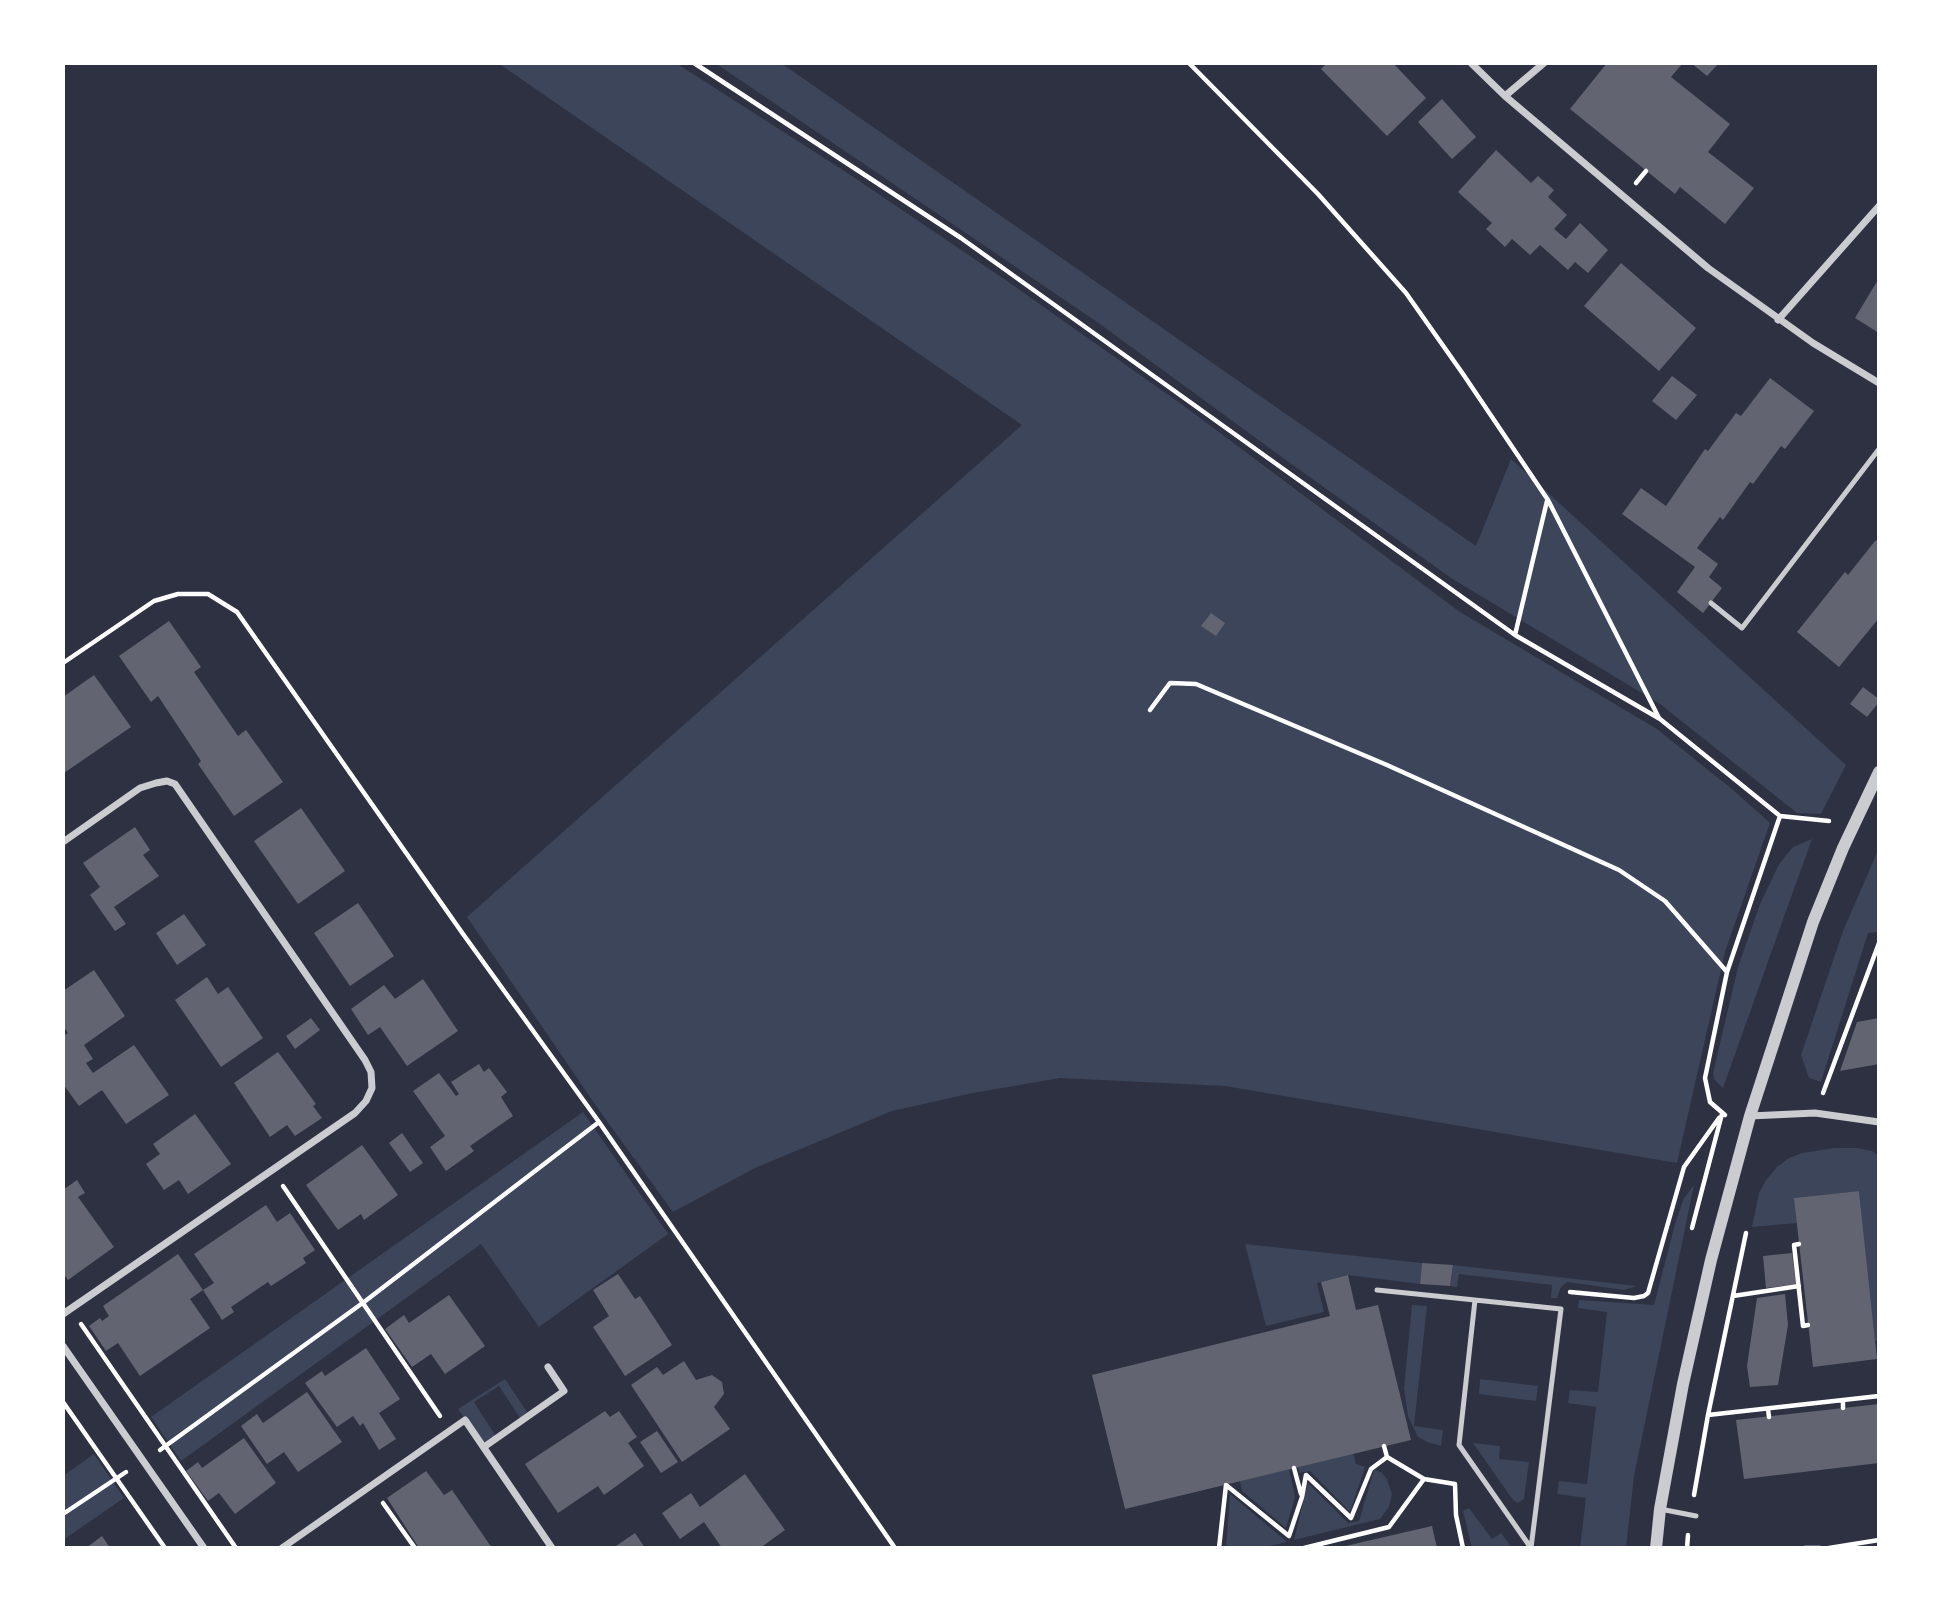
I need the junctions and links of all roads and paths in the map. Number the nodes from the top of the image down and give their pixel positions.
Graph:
1 (694, 63) edge
2 (1189, 63) edge
3 (1471, 63) edge
4 (1544, 63) edge
5 (1505, 96) junction
6 (1879, 206) edge
7 (1778, 320) junction
8 (1879, 383) edge
9 (1879, 449) edge
10 (1548, 500) junction
11 (1711, 603) dead end
12 (1515, 635) junction
13 (63, 663) edge
14 (1150, 710) dead end
15 (1660, 719) junction
16 (1875, 777) edge
17 (1780, 816) junction
18 (1842, 822) dead end
19 (63, 842) edge
20 (1879, 943) edge
21 (1727, 972) junction
22 (1722, 1114) junction
23 (1815, 1114) junction
24 (1750, 1116) junction
25 (599, 1122) junction
26 (1879, 1122) edge
27 (272, 1171) junction
28 (1748, 1225) dead end
29 (1799, 1244) dead end
30 (1799, 1286) junction
31 (1377, 1290) dead end
32 (1733, 1296) junction
33 (1475, 1300) junction
34 (364, 1302) junction
35 (71, 1309) junction
36 (1561, 1309) junction
37 (63, 1314) edge
38 (1808, 1325) dead end
39 (63, 1346) edge
40 (548, 1367) dead end
41 (1879, 1396) edge
42 (1843, 1401) junction
43 (63, 1402) edge
44 (1843, 1408) dead end
45 (1768, 1409) junction
46 (1708, 1415) junction
47 (1769, 1417) dead end
48 (450, 1431) junction
49 (1384, 1446) dead end
50 (166, 1447) junction
51 (484, 1447) junction
52 (1387, 1457) junction
53 (142, 1462) junction
54 (1294, 1468) dead end
55 (1475, 1469) junction
56 (116, 1479) junction
57 (1424, 1479) junction
58 (1455, 1484) junction
59 (371, 1485) junction
60 (1302, 1497) junction
61 (1660, 1509) junction
62 (63, 1514) edge
63 (1693, 1515) junction
64 (1879, 1539) edge
65 (1865, 1545) edge
66 (165, 1548) edge
67 (204, 1548) edge
68 (236, 1548) edge
69 (282, 1548) edge
70 (415, 1548) edge
71 (552, 1548) edge
72 (895, 1548) edge
73 (1219, 1548) edge
74 (1304, 1548) edge
75 (1463, 1548) edge
76 (1531, 1548) edge
77 (1656, 1548) edge
78 (1687, 1548) edge
79 (1805, 1548) edge
80 (1820, 1548) edge
81 (1829, 1548) edge

1 - 12 path
2 - 10 path
3 - 5 street
4 - 5 street
5 - 7 street
6 - 7 street
7 - 8 street
9 - 11 lane
10 - 12 path
10 - 15 path
12 - 15 path
13 - 25 path
14 - 21 path
15 - 17 path
16 - 24 street
17 - 18 path
17 - 21 path
19 - 27 street
20 - 23 path
21 - 22 path
22 - 24 path
22 - 36 path
23 - 24 street
23 - 26 street
24 - 61 street
25 - 34 path
25 - 72 path
27 - 34 path
27 - 35 street
28 - 32 path
29 - 30 path
30 - 32 path
30 - 38 path
31 - 33 lane
32 - 46 path
33 - 36 lane
33 - 55 lane
34 - 48 path
34 - 50 path
35 - 37 street
35 - 50 path
36 - 76 lane
39 - 53 street
40 - 51 street
41 - 42 path
42 - 44 path
42 - 45 path
43 - 56 path
45 - 46 path
45 - 47 path
46 - 63 path
48 - 51 street
48 - 59 street
49 - 52 path
50 - 53 path
50 - 68 path
51 - 71 street
52 - 57 path
52 - 60 path
53 - 56 path
53 - 67 street
54 - 60 path
55 - 58 path
55 - 76 lane
56 - 62 path
56 - 66 path
57 - 58 path
57 - 74 path
58 - 75 path
59 - 69 street
59 - 70 path
60 - 73 path
61 - 63 lane
61 - 77 street
63 - 78 path
64 - 65 path
65 - 81 path
79 - 80 path

